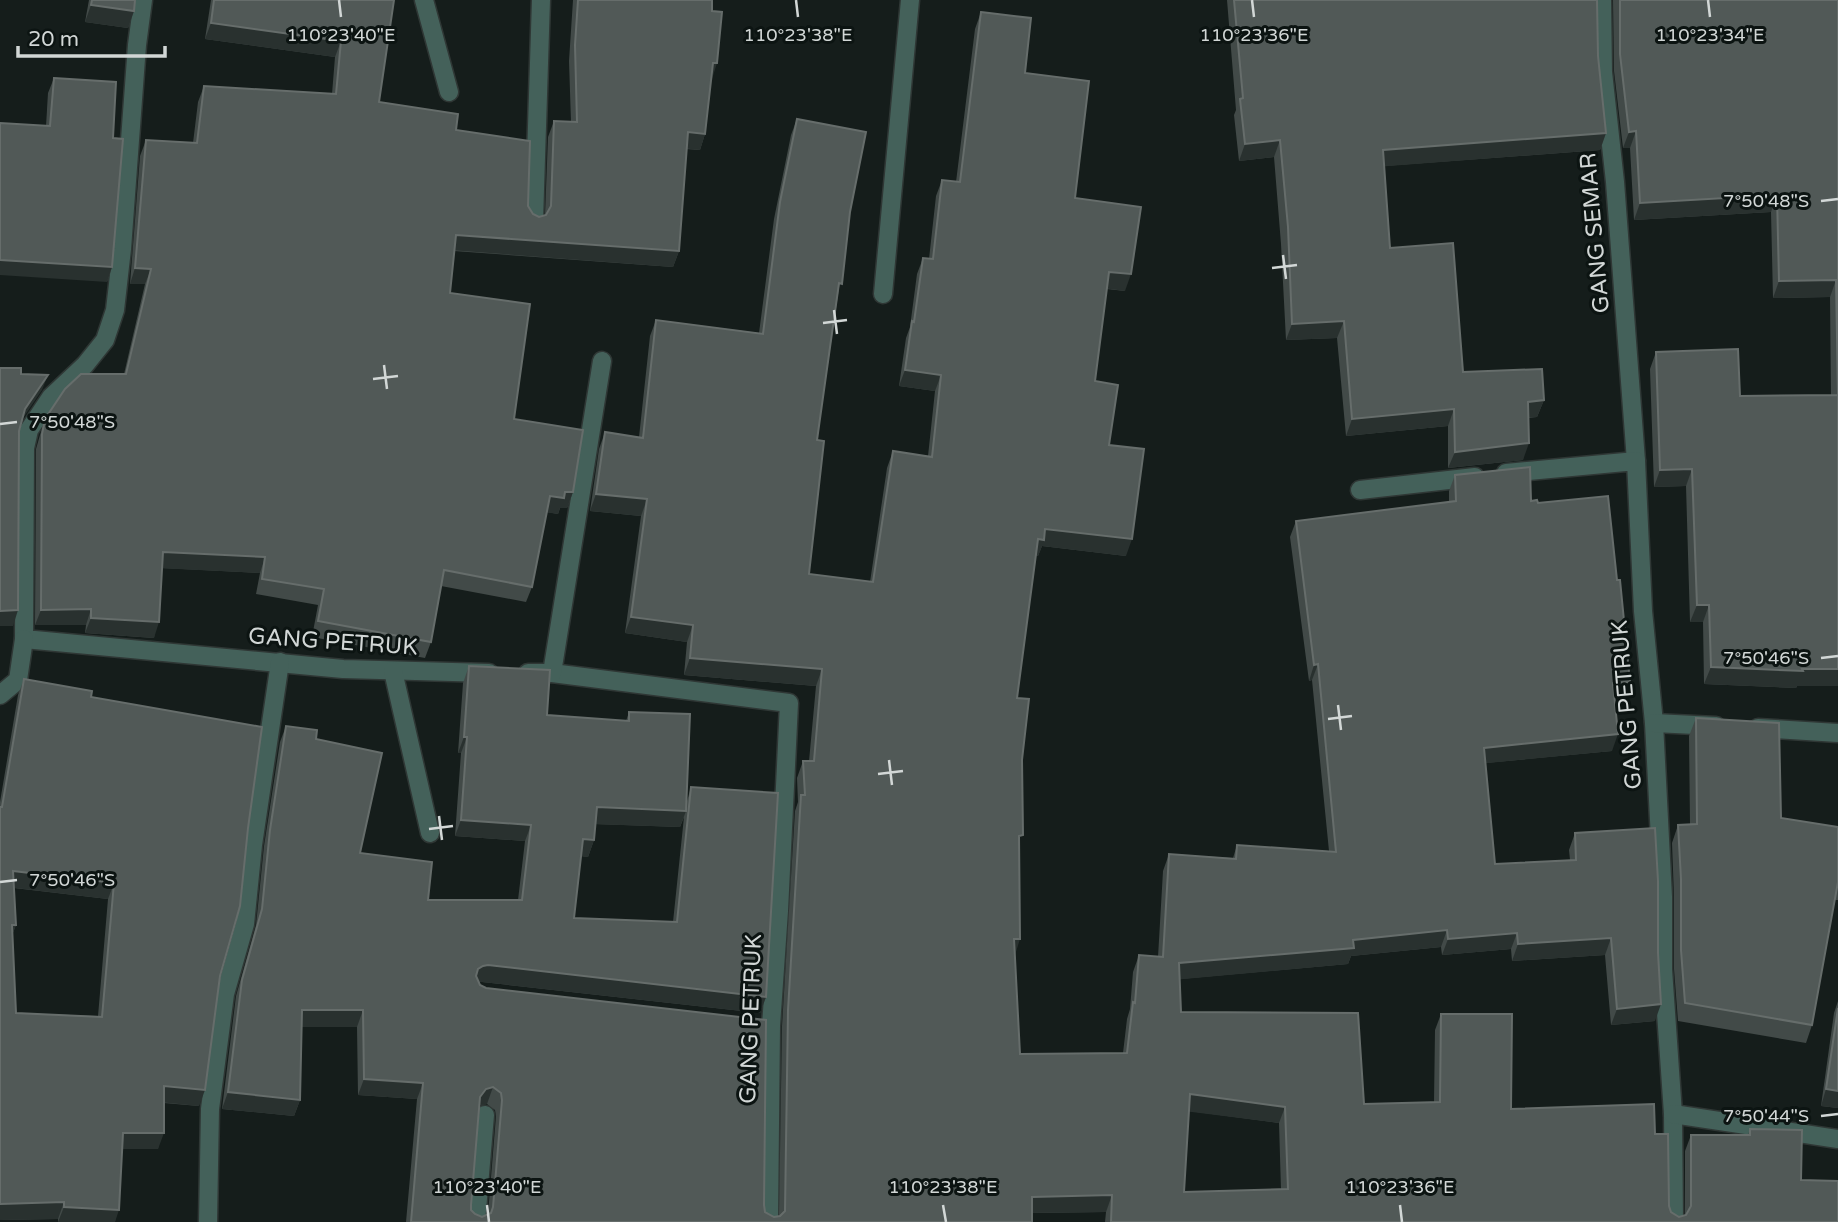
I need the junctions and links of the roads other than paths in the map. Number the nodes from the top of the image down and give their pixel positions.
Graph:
1 (143, 0) edge
2 (424, 0) edge
3 (541, 0) edge
4 (910, 0) edge
5 (1602, 0) edge
6 (449, 92) dead end
7 (534, 221) edge
8 (883, 294) dead end
9 (602, 361) dead end
10 (1636, 461) junction
11 (1360, 490) dead end
12 (24, 639) junction
13 (280, 662) junction
14 (393, 671) junction
15 (552, 673) junction
16 (0, 695) edge
17 (1654, 723) junction
18 (1838, 733) edge
19 (430, 833) dead end
20 (1673, 1114) junction
21 (485, 1115) edge
22 (1838, 1139) edge
23 (208, 1222) edge
24 (476, 1222) edge
25 (769, 1222) edge
26 (1674, 1222) edge

1 - 12 street
2 - 6 street
3 - 7 street
4 - 8 street
5 - 10 street, GANG SEMAR
9 - 15 street
10 - 11 street
10 - 17 street, GANG PETRUK
12 - 13 street, GANG PETRUK
12 - 16 street
13 - 14 street, GANG PETRUK
13 - 23 street
14 - 15 street, GANG PETRUK
14 - 19 street
15 - 25 street, GANG PETRUK
17 - 18 street
17 - 20 street, GANG PETRUK
20 - 22 street
20 - 26 street, GANG PETRUK
21 - 24 street

